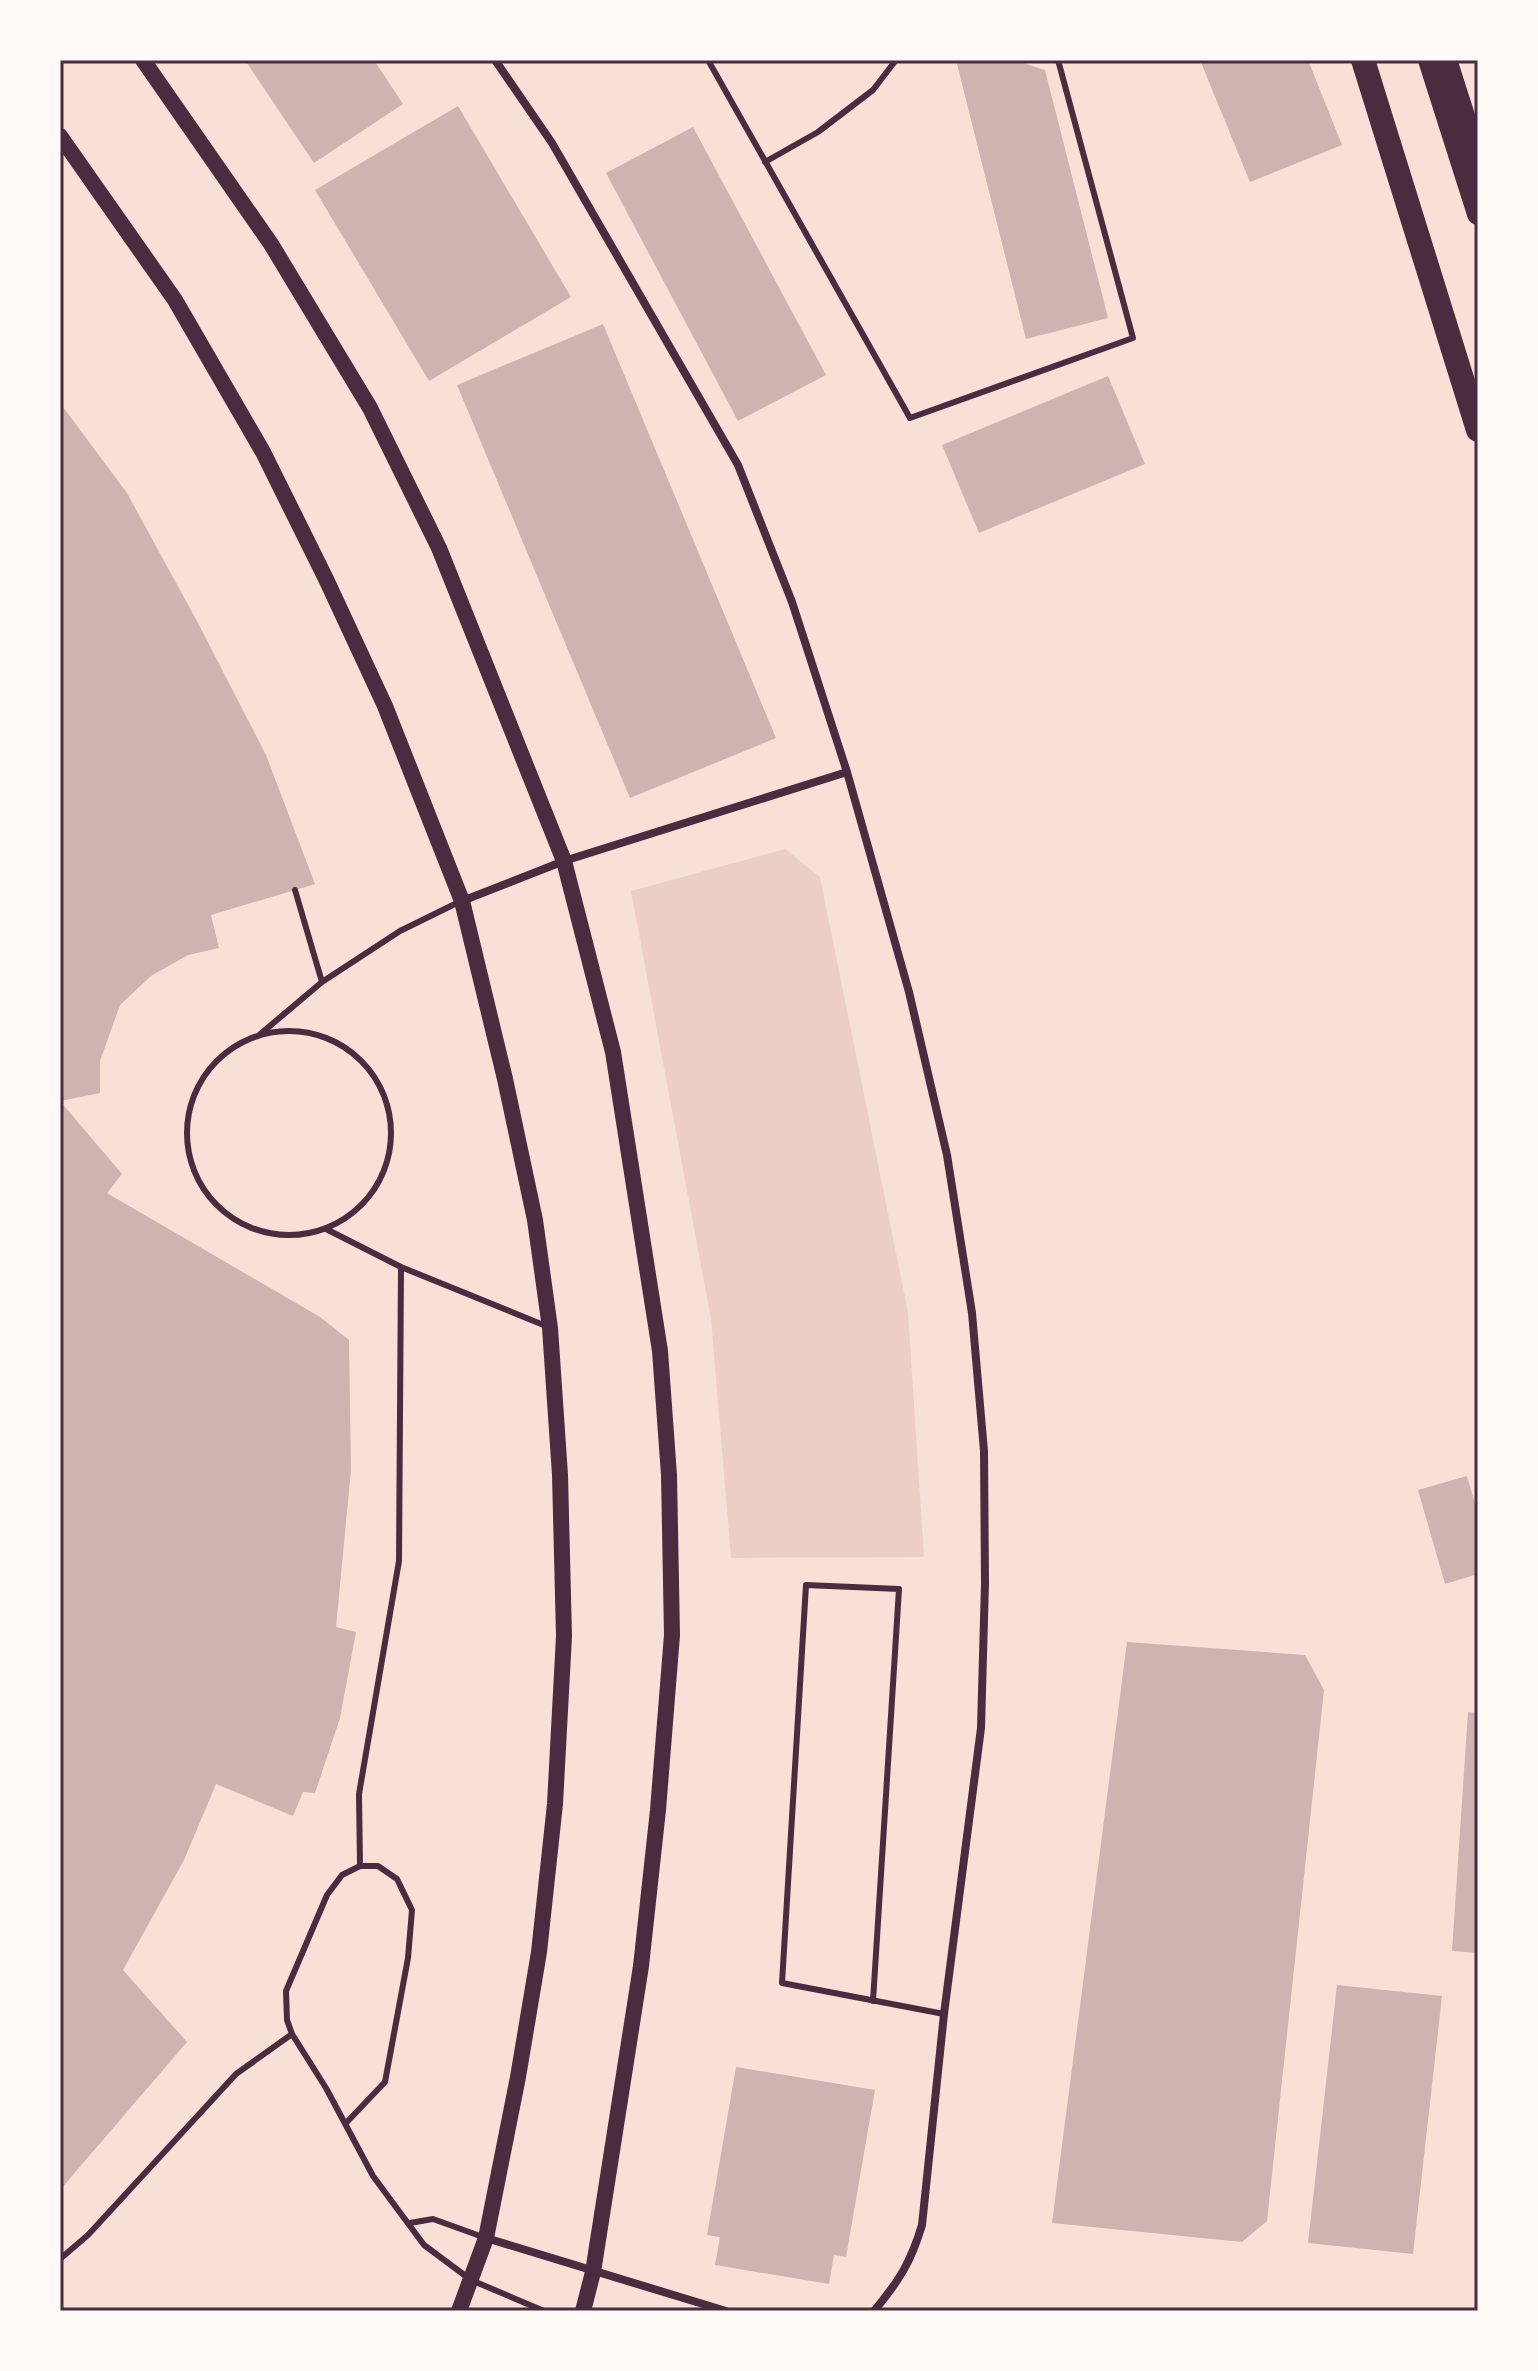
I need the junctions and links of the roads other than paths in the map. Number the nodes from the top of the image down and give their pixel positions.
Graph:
1 (143, 60) edge
2 (495, 60) edge
3 (708, 60) edge
4 (896, 60) edge
5 (1058, 60) edge
6 (1363, 60) edge
7 (1429, 60) edge
8 (1445, 60) edge
9 (60, 136) edge
10 (765, 162) junction
11 (1478, 163) edge
12 (1478, 214) edge
13 (1478, 430) edge
14 (847, 772) junction
15 (564, 861) junction
16 (295, 890) dead end
17 (462, 901) junction
18 (322, 982) junction
19 (258, 1036) junction
20 (326, 1229) junction
21 (401, 1267) junction
22 (550, 1328) junction
23 (360, 1866) junction
24 (873, 2001) junction
25 (944, 2014) junction
26 (292, 2034) junction
27 (346, 2123) junction
28 (410, 2223) junction
29 (486, 2238) junction
30 (60, 2259) edge
31 (593, 2272) junction
32 (471, 2280) junction
33 (459, 2311) edge
34 (544, 2311) edge
35 (583, 2311) edge
36 (726, 2311) edge
37 (874, 2311) edge

1 - 15 main road
2 - 14 street
3 - 10 lane
4 - 10 lane
5 - 10 lane
6 - 13 highway
7 - 12 highway
8 - 11 highway
9 - 17 main road
14 - 15 street
14 - 25 street
15 - 17 street
15 - 31 main road
16 - 18 lane
17 - 18 lane
17 - 22 main road
18 - 19 lane
19 - 20 lane
19 - 20 lane
20 - 21 lane
21 - 22 lane
21 - 23 lane
22 - 29 main road
23 - 26 lane
23 - 27 lane
24 - 24 lane
24 - 25 lane
25 - 37 street
26 - 27 lane
26 - 30 lane
27 - 28 lane
28 - 29 lane
28 - 32 lane
29 - 31 street
29 - 32 main road
31 - 35 main road
31 - 36 street
32 - 33 main road
32 - 34 lane

